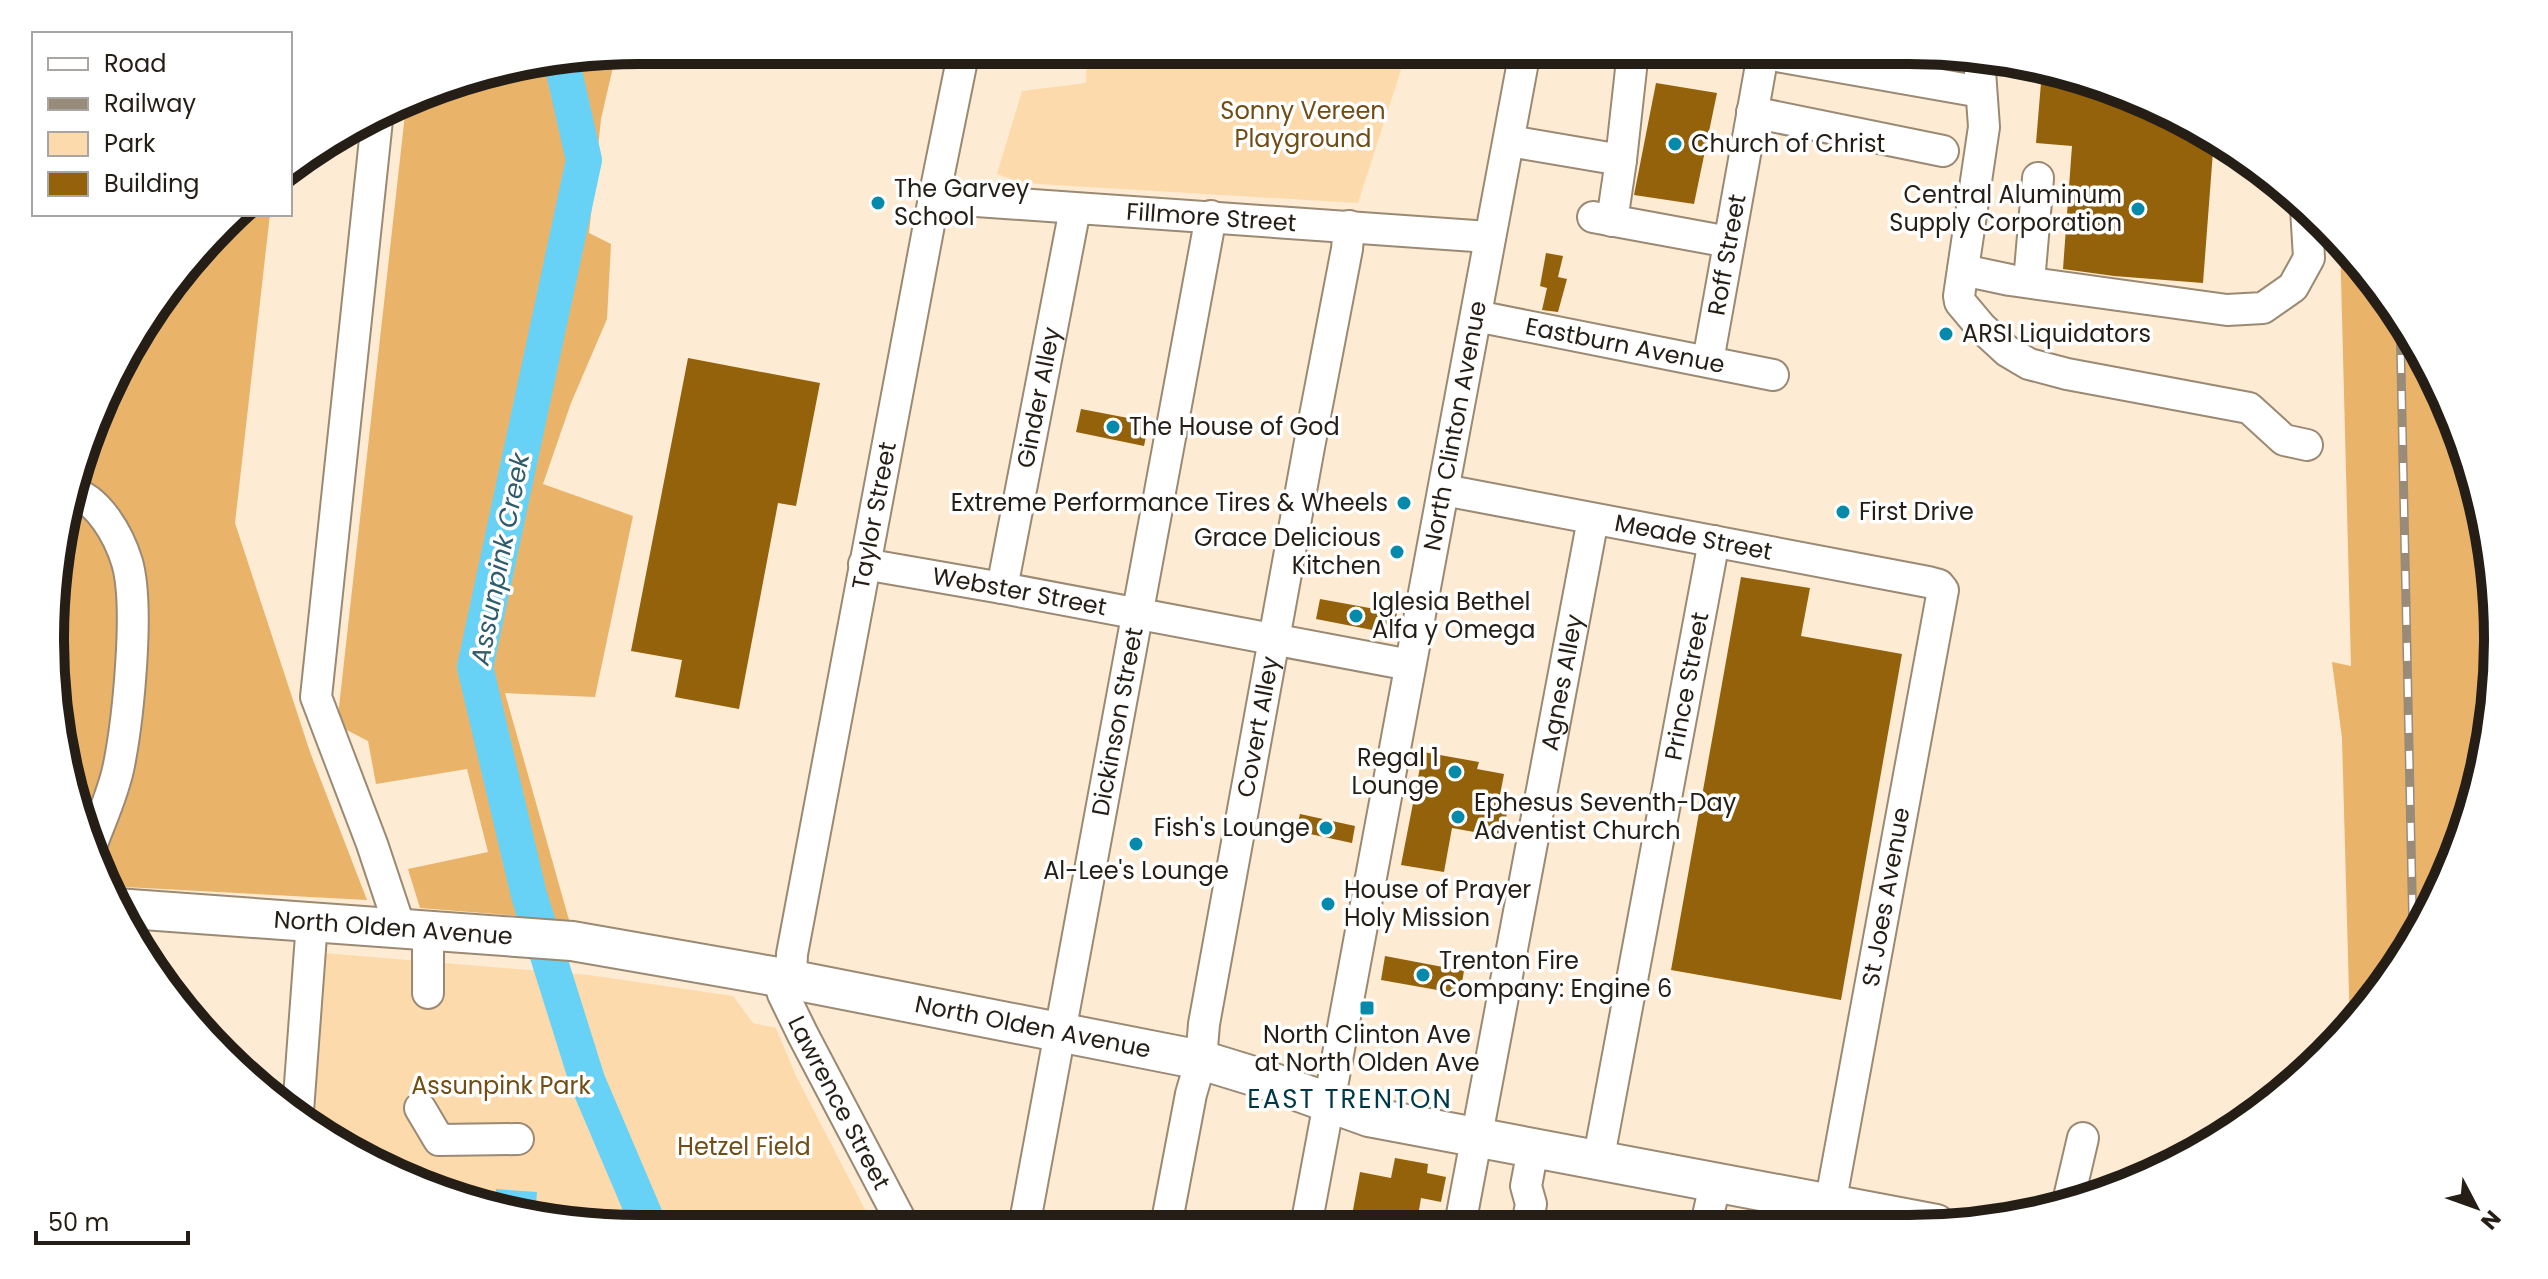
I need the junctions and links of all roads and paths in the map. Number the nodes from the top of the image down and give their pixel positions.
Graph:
1 (961, 64) edge
2 (1523, 64) edge
3 (1632, 64) edge
4 (1755, 64) edge
5 (1846, 64) edge
6 (1980, 69) edge
7 (1981, 92) junction
8 (1752, 112) junction
9 (376, 128) edge
10 (1509, 141) junction
11 (1943, 151) dead end
12 (1621, 160) junction
13 (2038, 178) dead end
14 (934, 198) junction
15 (1075, 209) junction
16 (1211, 216) junction
17 (2307, 225) edge
18 (1349, 226) junction
19 (1489, 237) junction
20 (1729, 242) junction
21 (1963, 270) junction
22 (2029, 282) junction
23 (1476, 316) junction
24 (1708, 361) junction
25 (1773, 375) dead end
26 (2307, 445) dead end
27 (1444, 490) junction
28 (82, 498) edge
29 (1593, 519) junction
30 (1714, 541) junction
31 (864, 564) junction
32 (1002, 588) junction
33 (1943, 590) joint
34 (1138, 614) junction
35 (1274, 639) junction
36 (1410, 665) junction
37 (97, 829) edge
38 (131, 909) edge
39 (312, 922) junction
40 (414, 929) junction
41 (784, 979) junction
42 (428, 993) dead end
43 (1062, 1032) junction
44 (1201, 1060) junction
45 (299, 1103) edge
46 (1328, 1103) junction
47 (420, 1108) dead end
48 (1476, 1137) junction
49 (2083, 1138) dead end
50 (518, 1139) dead end
51 (1533, 1149) junction
52 (1598, 1162) junction
53 (1715, 1184) junction
54 (2071, 1191) edge
55 (1830, 1205) junction
56 (898, 1215) edge
57 (1026, 1215) edge
58 (1168, 1215) edge
59 (1308, 1215) edge
60 (1462, 1215) edge
61 (1529, 1215) edge
62 (1708, 1215) edge
63 (1886, 1215) edge

1 - 14 street, Taylor Street
2 - 10 street, North Clinton Avenue
3 - 12 street
4 - 8 street, Roff Street
5 - 7 street
6 - 7 street
7 - 21 street
8 - 11 street
8 - 20 street, Roff Street
9 - 40 street
10 - 12 street
10 - 19 street, North Clinton Avenue
12 - 20 street
13 - 22 street
14 - 15 street, Fillmore Street
14 - 31 street, Taylor Street
15 - 16 street, Fillmore Street
15 - 32 street, Ginder Alley
16 - 18 street, Fillmore Street
16 - 34 street, Dickinson Street
17 - 22 street
18 - 19 street, Fillmore Street
18 - 35 street, Covert Alley
19 - 23 street, North Clinton Avenue
20 - 24 street, Roff Street
21 - 22 street
21 - 26 street
23 - 24 street, Eastburn Avenue
23 - 27 street, North Clinton Avenue
24 - 25 street, Eastburn Avenue
27 - 29 street, Meade Street
27 - 36 street, North Clinton Avenue
28 - 37 street
29 - 30 street, Meade Street
29 - 48 street, Agnes Alley
30 - 33 street, Meade Street
30 - 52 street, Prince Street
31 - 32 street, Webster Street
31 - 41 street, Taylor Street
32 - 34 street, Webster Street
33 - 55 street, St Joes Avenue
34 - 35 street, Webster Street
34 - 43 street, Dickinson Street
35 - 36 street, Webster Street
35 - 44 street, Covert Alley
36 - 46 street, North Clinton Avenue
38 - 39 main road, North Olden Avenue
39 - 40 main road, North Olden Avenue
39 - 45 street
40 - 41 main road, North Olden Avenue
40 - 42 street
41 - 43 main road, North Olden Avenue
41 - 56 street, Lawrence Street
43 - 44 main road, North Olden Avenue
43 - 57 street, Dickinson Street
44 - 46 main road, North Olden Avenue
44 - 58 street, Covert Alley
46 - 48 main road, North Olden Avenue
46 - 59 street, North Clinton Avenue
47 - 50 street
48 - 51 main road, North Olden Avenue
48 - 60 street, Agnes Alley
49 - 54 street
51 - 52 main road, North Olden Avenue
51 - 61 street
52 - 53 main road, North Olden Avenue
53 - 55 main road, North Olden Avenue
53 - 62 street
55 - 63 main road, North Olden Avenue

